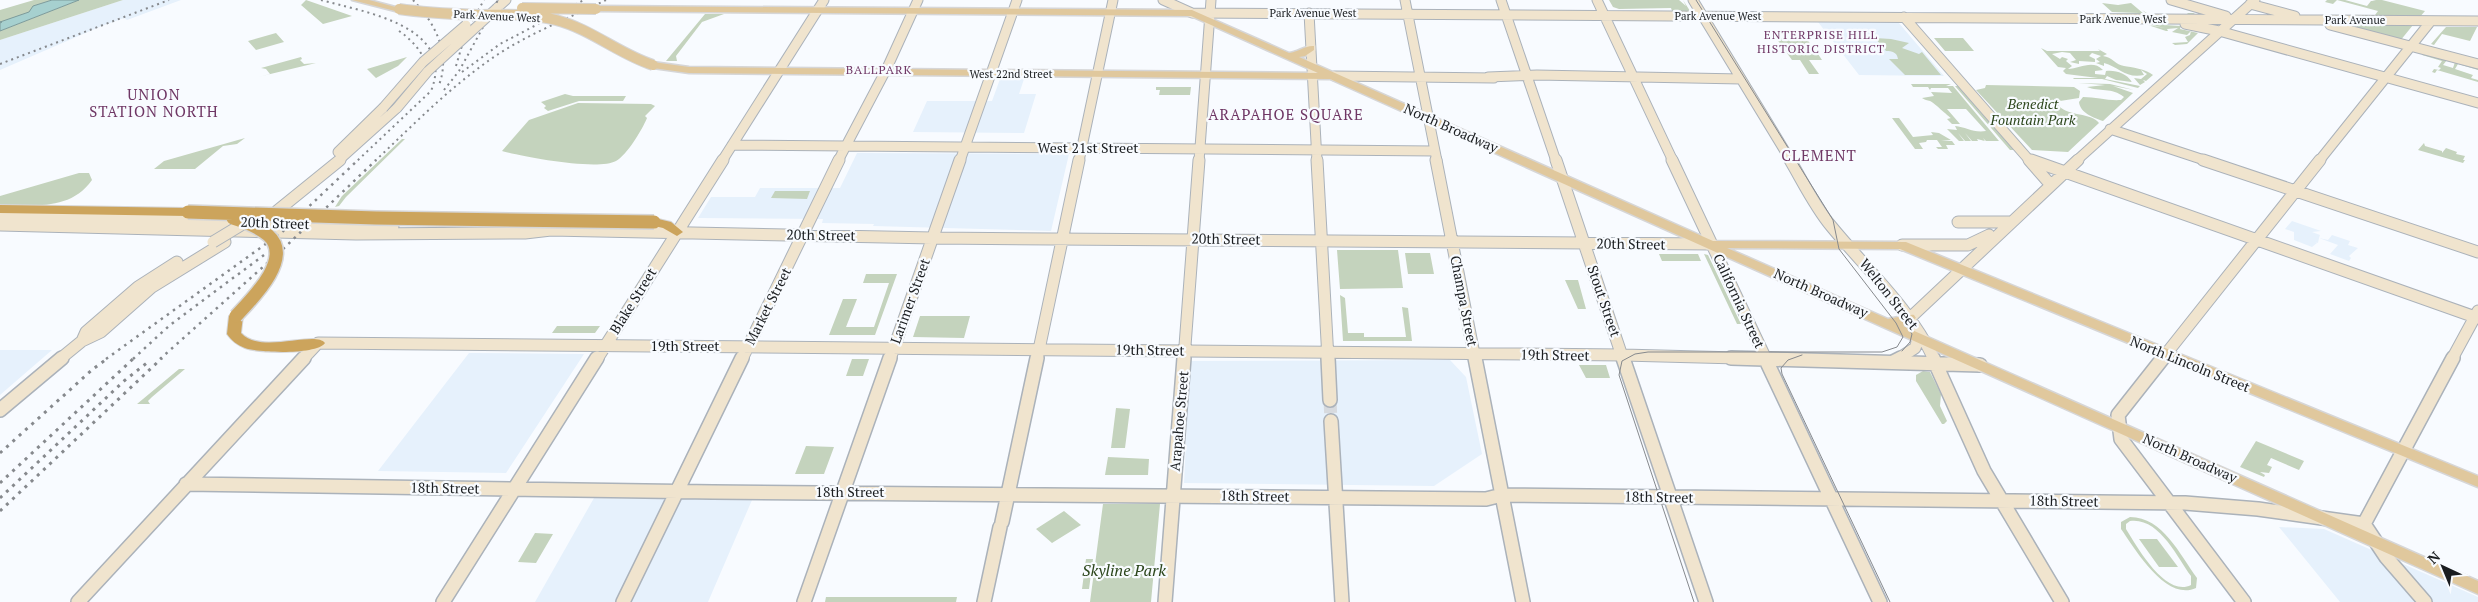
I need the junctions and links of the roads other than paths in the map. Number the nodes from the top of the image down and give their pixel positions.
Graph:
1 (356, 0) edge
2 (395, 0) edge
3 (506, 0) edge
4 (824, 0) edge
5 (918, 0) edge
6 (1017, 0) edge
7 (1113, 0) edge
8 (1163, 0) edge
9 (1211, 0) edge
10 (1405, 0) edge
11 (1502, 0) edge
12 (1597, 0) edge
13 (1693, 0) edge
14 (2171, 0) edge
15 (2253, 2) edge
16 (496, 4) edge
17 (2187, 4) junction
18 (818, 10) junction
19 (488, 11) junction
20 (913, 11) junction
21 (1013, 11) junction
22 (1110, 12) junction
23 (1192, 13) junction
24 (1309, 13) junction
25 (479, 14) junction
26 (1408, 14) junction
27 (1507, 15) junction
28 (1604, 16) junction
29 (1702, 16) junction
30 (1210, 17) junction
31 (1904, 18) junction
32 (2147, 19) junction
33 (2187, 19) junction
34 (2232, 19) junction
35 (2312, 20) junction
36 (2431, 21) junction
37 (2478, 21) edge
38 (2219, 31) junction
39 (2411, 46) junction
40 (1311, 48) junction
41 (1288, 56) junction
42 (2478, 64) edge
43 (689, 70) joint
44 (778, 71) junction
45 (1312, 71) junction
46 (885, 73) junction
47 (992, 74) junction
48 (1098, 74) junction
49 (1205, 75) junction
50 (1334, 76) junction
51 (1420, 77) junction
52 (2386, 77) junction
53 (1528, 78) junction
54 (1634, 78) junction
55 (1741, 79) junction
56 (2478, 103) edge
57 (1428, 118) junction
58 (2110, 130) junction
59 (737, 145) junction
60 (848, 146) junction
61 (966, 147) junction
62 (1083, 148) junction
63 (1198, 149) junction
64 (1317, 150) junction
65 (1434, 151) junction
66 (2027, 157) junction
67 (330, 164) junction
68 (2064, 172) junction
69 (1562, 177) junction
70 (2050, 184) junction
71 (2295, 191) junction
72 (0, 209) edge
73 (188, 212) junction
74 (0, 217) edge
75 (1958, 222) dead end
76 (2010, 222) junction
77 (0, 225) edge
78 (550, 230) junction
79 (677, 232) junction
80 (804, 235) junction
81 (933, 238) junction
82 (1063, 238) junction
83 (1191, 239) junction
84 (1322, 240) junction
85 (2257, 240) junction
86 (1452, 242) junction
87 (1584, 243) junction
88 (1712, 244) junction
89 (1902, 245) junction
90 (1851, 246) junction
91 (2478, 252) edge
92 (1961, 270) junction
93 (138, 287) junction
94 (130, 307) junction
95 (2477, 315) edge
96 (236, 316) joint
97 (1878, 318) junction
98 (1910, 318) junction
99 (1921, 337) junction
100 (82, 341) junction
101 (318, 343) junction
102 (605, 345) junction
103 (748, 346) junction
104 (893, 347) junction
105 (1039, 349) junction
106 (1185, 350) junction
107 (1328, 352) junction
108 (1474, 354) junction
109 (2167, 354) junction
110 (1623, 355) junction
111 (1766, 359) junction
112 (1891, 362) junction
113 (1934, 364) junction
114 (1982, 365) junction
115 (1330, 400) tunnel mouth
116 (0, 410) edge
117 (1331, 421) tunnel mouth
118 (2118, 426) junction
119 (2403, 451) junction
120 (2478, 482) edge
121 (186, 484) junction
122 (514, 489) junction
123 (678, 491) junction
124 (843, 492) junction
125 (1008, 494) junction
126 (1173, 495) junction
127 (1502, 495) junction
128 (1336, 497) junction
129 (1671, 497) junction
130 (1832, 498) junction
131 (2000, 500) junction
132 (2169, 503) junction
133 (2322, 518) junction
134 (2364, 524) junction
135 (2376, 542) junction
136 (2478, 588) edge
137 (78, 602) edge
138 (443, 602) edge
139 (623, 602) edge
140 (804, 602) edge
141 (984, 602) edge
142 (1165, 602) edge
143 (1342, 602) edge
144 (1523, 602) edge
145 (1706, 602) edge
146 (1880, 602) edge
147 (2062, 602) edge
148 (2244, 602) edge
149 (2425, 602) edge

1 - 25 main road, Park Avenue West, bridge
2 - 19 main road, Park Avenue West
3 - 16 street
4 - 18 street, Blake Street
5 - 20 street, Market Street
6 - 21 street, Larimer Street
7 - 22 street
8 - 23 street
9 - 30 street, Arapahoe Street
10 - 26 street, Champa Street
11 - 27 street, Stout Street
12 - 28 street, California Street
13 - 29 street, Welton Street
14 - 17 street
15 - 34 street
15 - 35 street
16 - 18 main road, Park Avenue West, bridge
16 - 19 main road, Park Avenue West, bridge
17 - 33 street
17 - 34 street
18 - 20 main road, Park Avenue West
18 - 44 street, Blake Street
19 - 25 main road, Park Avenue West, bridge
19 - 43 main road, Park Avenue West, bridge
19 - 67 street, bridge
20 - 21 main road, Park Avenue West
20 - 46 street, Market Street
21 - 22 main road, Park Avenue West
21 - 47 street, Larimer Street
22 - 23 main road, Park Avenue West
22 - 48 street
23 - 30 main road
24 - 26 street, Park Avenue West
24 - 30 street, Park Avenue West
24 - 40 street
25 - 67 street, bridge
26 - 27 street, Park Avenue West
26 - 51 street, Champa Street
27 - 28 street, Park Avenue West
27 - 53 street, Stout Street
28 - 29 street, Park Avenue West
28 - 54 street, California Street
29 - 31 street, Park Avenue West
29 - 55 street, Welton Street
30 - 41 main road
30 - 49 street, Arapahoe Street
31 - 32 street, Park Avenue West
31 - 66 street
32 - 33 street, Park Avenue West
32 - 38 street
33 - 34 street, Park Avenue West
34 - 35 street, Park Avenue
34 - 38 street
35 - 36 street, Park Avenue
35 - 39 street
36 - 37 street, Park Avenue
36 - 39 street
38 - 52 street
38 - 58 street
39 - 42 street
39 - 52 street
40 - 41 main road
40 - 45 street
41 - 45 main road
43 - 44 main road, West 22nd Street
44 - 46 main road, West 22nd Street
44 - 59 street, Blake Street
45 - 49 main road, West 22nd Street
45 - 50 main road, West 22nd Street
45 - 64 street
46 - 47 main road, West 22nd Street
46 - 60 street, Market Street
47 - 48 main road, West 22nd Street
47 - 61 street, Larimer Street
48 - 49 main road, West 22nd Street
48 - 62 street
49 - 63 street, Arapahoe Street
50 - 51 street
50 - 57 main road, North Broadway
51 - 53 street
51 - 57 street, Champa Street
52 - 56 street
52 - 71 street
53 - 54 street
53 - 69 street, Stout Street
54 - 55 street
54 - 88 street, California Street
55 - 90 street, Welton Street
57 - 65 street, Champa Street
57 - 69 main road, North Broadway
58 - 68 street
58 - 71 street
59 - 60 street, West 21st Street
59 - 79 street, Blake Street
60 - 61 street, West 21st Street
60 - 80 street, Market Street
61 - 62 street, West 21st Street
61 - 81 street, Larimer Street
62 - 63 street, West 21st Street
62 - 82 street
63 - 64 street, West 21st Street
63 - 83 street, Arapahoe Street
64 - 65 street, West 21st Street
64 - 84 street
65 - 86 street, Champa Street
66 - 68 street
66 - 70 street
67 - 93 street, bridge
67 - 94 street, bridge
68 - 70 street
68 - 85 street
69 - 87 street, Stout Street
69 - 88 main road, North Broadway
70 - 76 street
71 - 85 street
71 - 91 street
72 - 73 highway
73 - 79 highway, bridge
73 - 96 highway, bridge
74 - 78 street, 20th Street
75 - 76 street
76 - 89 street
76 - 92 street
77 - 78 street, 20th Street
78 - 79 street, 20th Street
79 - 80 street, 20th Street
79 - 102 street, Blake Street
80 - 81 street, 20th Street
80 - 103 street, Market Street
81 - 82 street, 20th Street
81 - 104 street, Larimer Street
82 - 83 street, 20th Street
82 - 105 street
83 - 84 street, 20th Street
83 - 106 street, Arapahoe Street
84 - 86 street, 20th Street
84 - 107 street
85 - 95 street
85 - 109 street
86 - 87 street, 20th Street
86 - 108 street, Champa Street
87 - 88 street, 20th Street
87 - 110 street, Stout Street
88 - 90 main road, 20th Street
88 - 97 main road, North Broadway
88 - 111 street, California Street
89 - 90 main road, 20th Street
89 - 92 main road, North Lincoln Street
90 - 98 street, Welton Street
92 - 98 street
92 - 109 main road, North Lincoln Street
93 - 94 street
93 - 100 street
94 - 100 street
95 - 119 street
96 - 101 highway
97 - 98 main road
97 - 99 main road, North Broadway
98 - 99 street, Welton Street
99 - 112 street
99 - 113 street, Welton Street
99 - 114 main road, North Broadway
100 - 116 street
101 - 102 street, 19th Street
101 - 121 street
102 - 103 street, 19th Street
102 - 122 street, Blake Street
103 - 104 street, 19th Street
103 - 123 street, Market Street
104 - 105 street, 19th Street
104 - 124 street, Larimer Street
105 - 106 street, 19th Street
105 - 125 street
106 - 107 street, 19th Street
106 - 126 street, Arapahoe Street
107 - 108 street, 19th Street
107 - 115 street
108 - 110 street, 19th Street
108 - 127 street, Champa Street
109 - 118 street
109 - 119 main road, North Lincoln Street
110 - 111 street, 19th Street
110 - 129 street, Stout Street
111 - 112 street, 19th Street
111 - 130 street, California Street
112 - 113 street, 19th Street
113 - 114 street, 19th Street
113 - 131 street, Welton Street
114 - 118 main road, North Broadway
117 - 128 street
118 - 132 street
118 - 133 main road, North Broadway
119 - 120 main road, North Lincoln Street
119 - 134 street
121 - 122 street, 18th Street
121 - 137 street
122 - 123 street, 18th Street
122 - 138 street, Blake Street
123 - 124 street, 18th Street
123 - 139 street, Market Street
124 - 125 street, 18th Street
124 - 140 street, Larimer Street
125 - 126 street, 18th Street
125 - 141 street
126 - 128 street, 18th Street
126 - 142 street, Arapahoe Street
127 - 128 street, 18th Street
127 - 129 street, 18th Street
127 - 144 street, Champa Street
128 - 143 street
129 - 130 street, 18th Street
129 - 145 street, Stout Street
130 - 131 street, 18th Street
130 - 146 street, California Street
131 - 132 street, 18th Street
131 - 147 street, Welton Street
132 - 133 street, 18th Street
132 - 148 street
133 - 134 street, 18th Street
133 - 135 main road, North Broadway
134 - 135 street
135 - 136 main road, North Broadway
135 - 149 street

